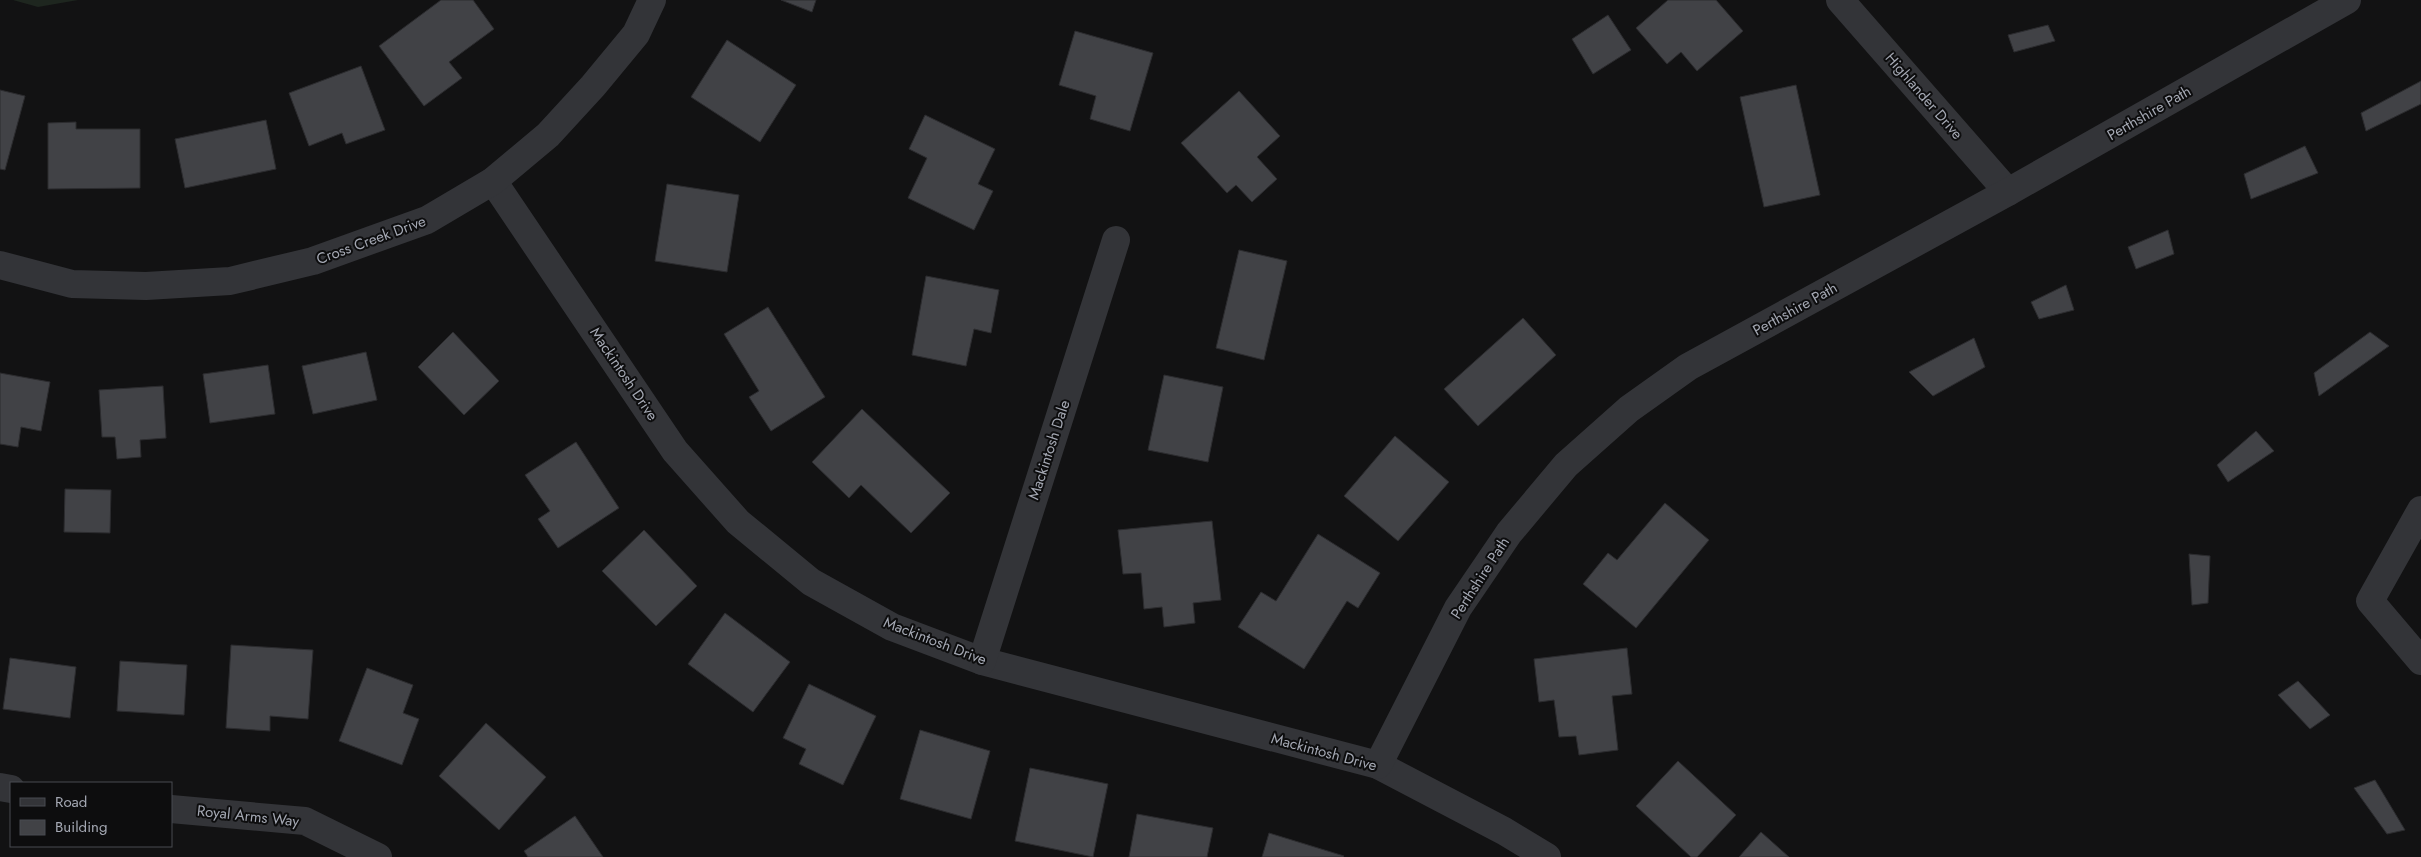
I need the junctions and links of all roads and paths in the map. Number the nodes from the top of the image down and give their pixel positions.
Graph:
1 (652, 0) edge
2 (1840, 0) edge
3 (2347, 0) edge
4 (493, 181) junction
5 (2008, 192) junction
6 (1116, 240) dead end
7 (0, 265) edge
8 (2421, 510) edge
9 (982, 661) junction
10 (2421, 661) edge
11 (1378, 765) junction
12 (172, 809) edge
13 (378, 857) edge
14 (1547, 857) edge

1 - 4 street, Cross Creek Drive
2 - 5 street, Highlander Drive
3 - 5 street, Perthshire Path
4 - 7 street, Cross Creek Drive
4 - 9 street, Mackintosh Drive
5 - 11 street, Perthshire Path
6 - 9 street, Mackintosh Dale
8 - 10 street
9 - 11 street, Mackintosh Drive
11 - 14 street, Mackintosh Drive
12 - 13 street, Royal Arms Way

